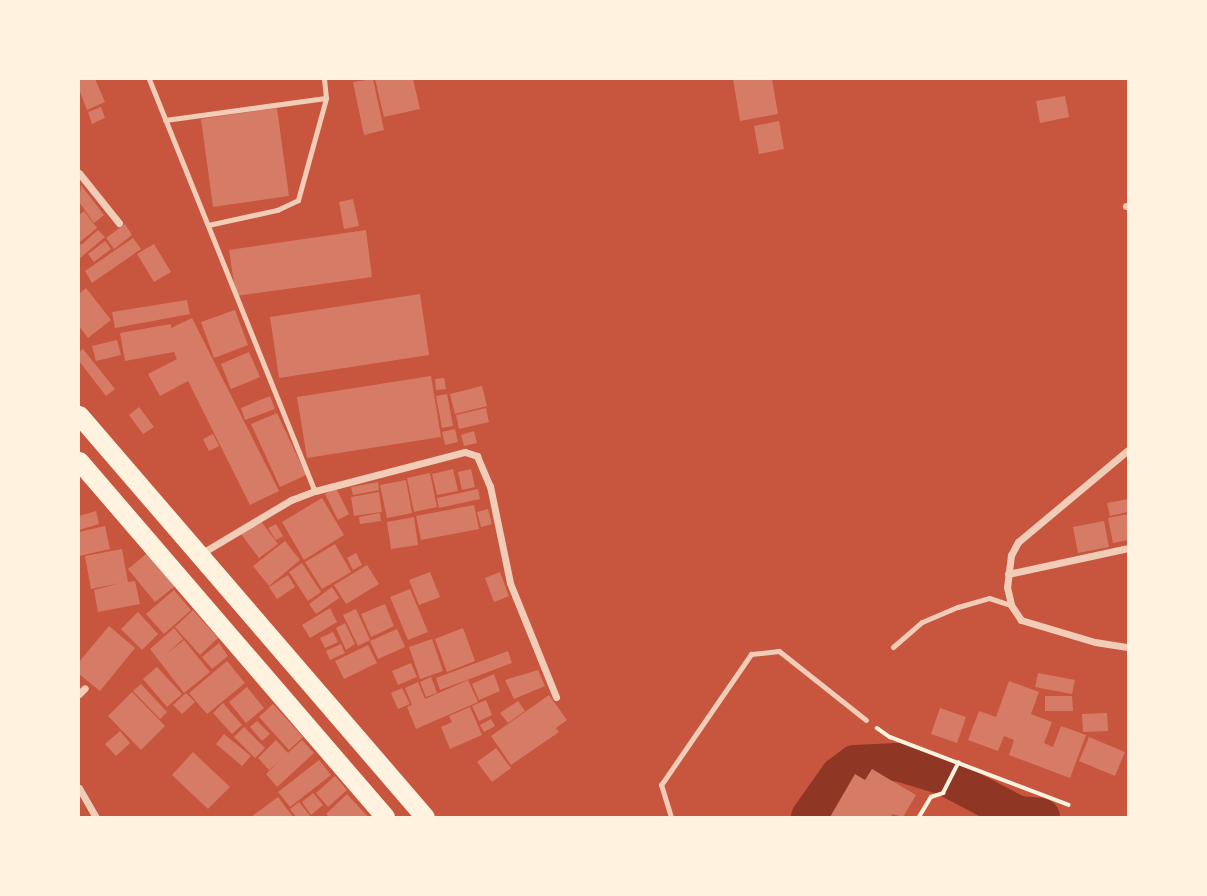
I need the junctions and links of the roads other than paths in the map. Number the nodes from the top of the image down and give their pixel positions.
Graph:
1 (149, 79) edge
2 (324, 79) edge
3 (327, 98) junction
4 (165, 120) junction
5 (79, 173) edge
6 (119, 223) dead end
7 (208, 225) junction
8 (79, 415) edge
9 (1128, 450) edge
10 (79, 461) edge
11 (315, 491) junction
12 (1128, 548) edge
13 (199, 554) junction
14 (1008, 574) junction
15 (1011, 605) junction
16 (893, 647) dead end
17 (1128, 648) edge
18 (556, 697) dead end
19 (866, 720) dead end
20 (79, 788) edge
21 (96, 817) edge
22 (386, 817) edge
23 (425, 817) edge
24 (671, 817) edge

1 - 4 lane
2 - 3 lane
3 - 4 lane
3 - 7 lane
4 - 7 lane
5 - 6 street
7 - 11 lane
8 - 13 highway
9 - 14 street
10 - 22 highway
11 - 13 street
11 - 18 street
12 - 14 street
13 - 23 highway
14 - 15 street
15 - 16 lane
15 - 17 street
19 - 24 lane
20 - 21 street

